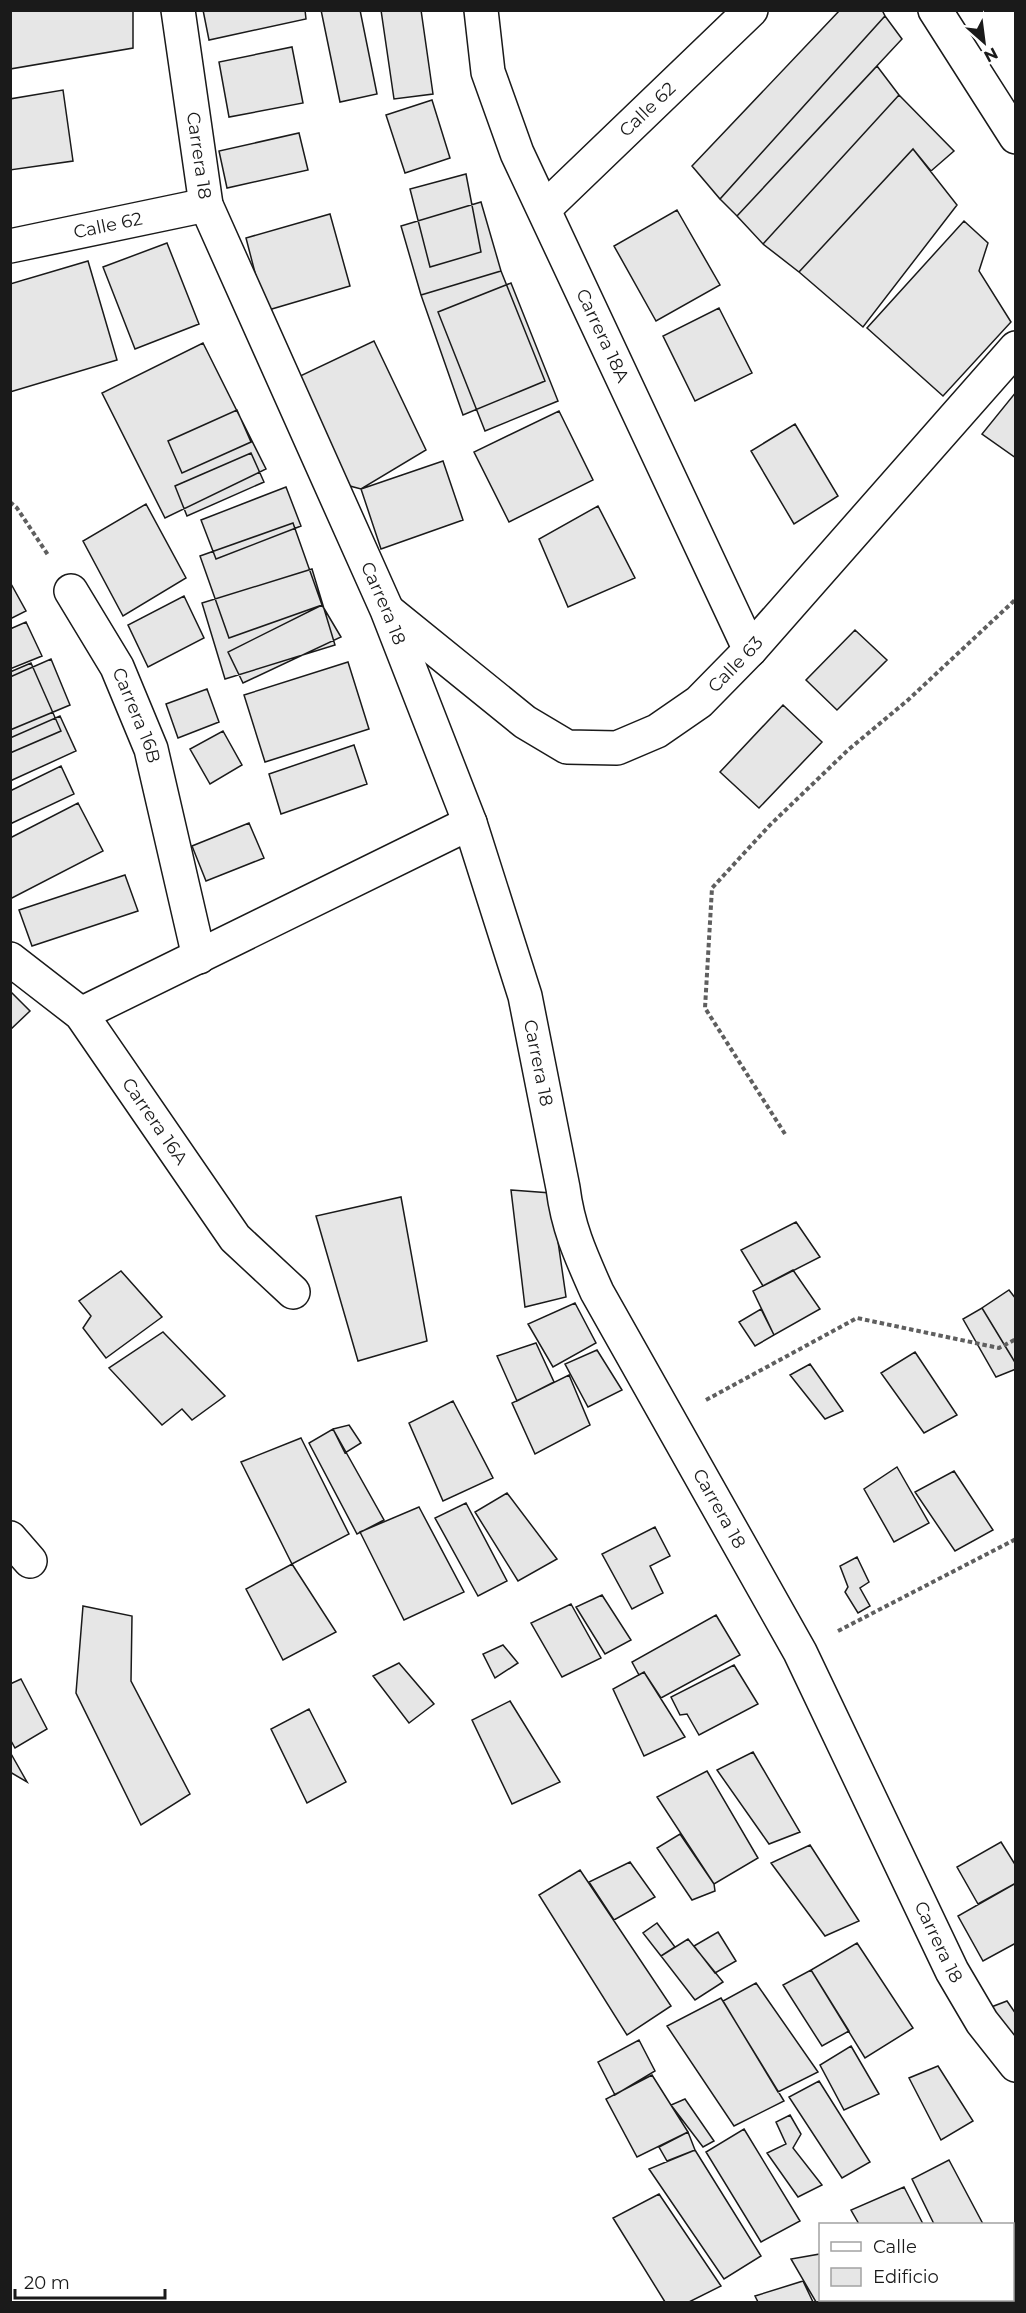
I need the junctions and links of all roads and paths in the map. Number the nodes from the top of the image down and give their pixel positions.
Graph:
1 (178, 10) edge
2 (481, 10) edge
3 (752, 10) edge
4 (935, 10) edge
5 (1016, 137) edge
6 (206, 205) junction
7 (545, 208) junction
8 (10, 246) edge
9 (1016, 348) edge
10 (10, 502) edge
11 (71, 591) joint
12 (1016, 599) edge
13 (387, 610) junction
14 (750, 650) junction
15 (470, 824) junction
16 (199, 957) junction
17 (10, 959) edge
18 (81, 1014) junction
19 (784, 1134) dead end
20 (292, 1292) dead end
21 (1016, 1339) edge
22 (668, 1421) junction
23 (1016, 1539) edge
24 (800, 1652) junction
25 (1016, 2065) edge

1 - 6 street, Carrera 18
2 - 7 street, Carrera 18A
3 - 7 street, Calle 62
4 - 5 street
6 - 8 street, Calle 62
6 - 13 street, Carrera 18
7 - 14 street, Carrera 18A
9 - 14 street, Calle 63
10 - 11 path
11 - 16 street, Carrera 16B
12 - 19 path
13 - 14 street, Calle 63
13 - 15 street, Carrera 18
15 - 16 street
15 - 22 street, Carrera 18
16 - 18 street
17 - 18 street, Carrera 16A
18 - 20 street, Carrera 16A
21 - 22 path
22 - 24 street, Carrera 18
23 - 24 path
24 - 25 street, Carrera 18

